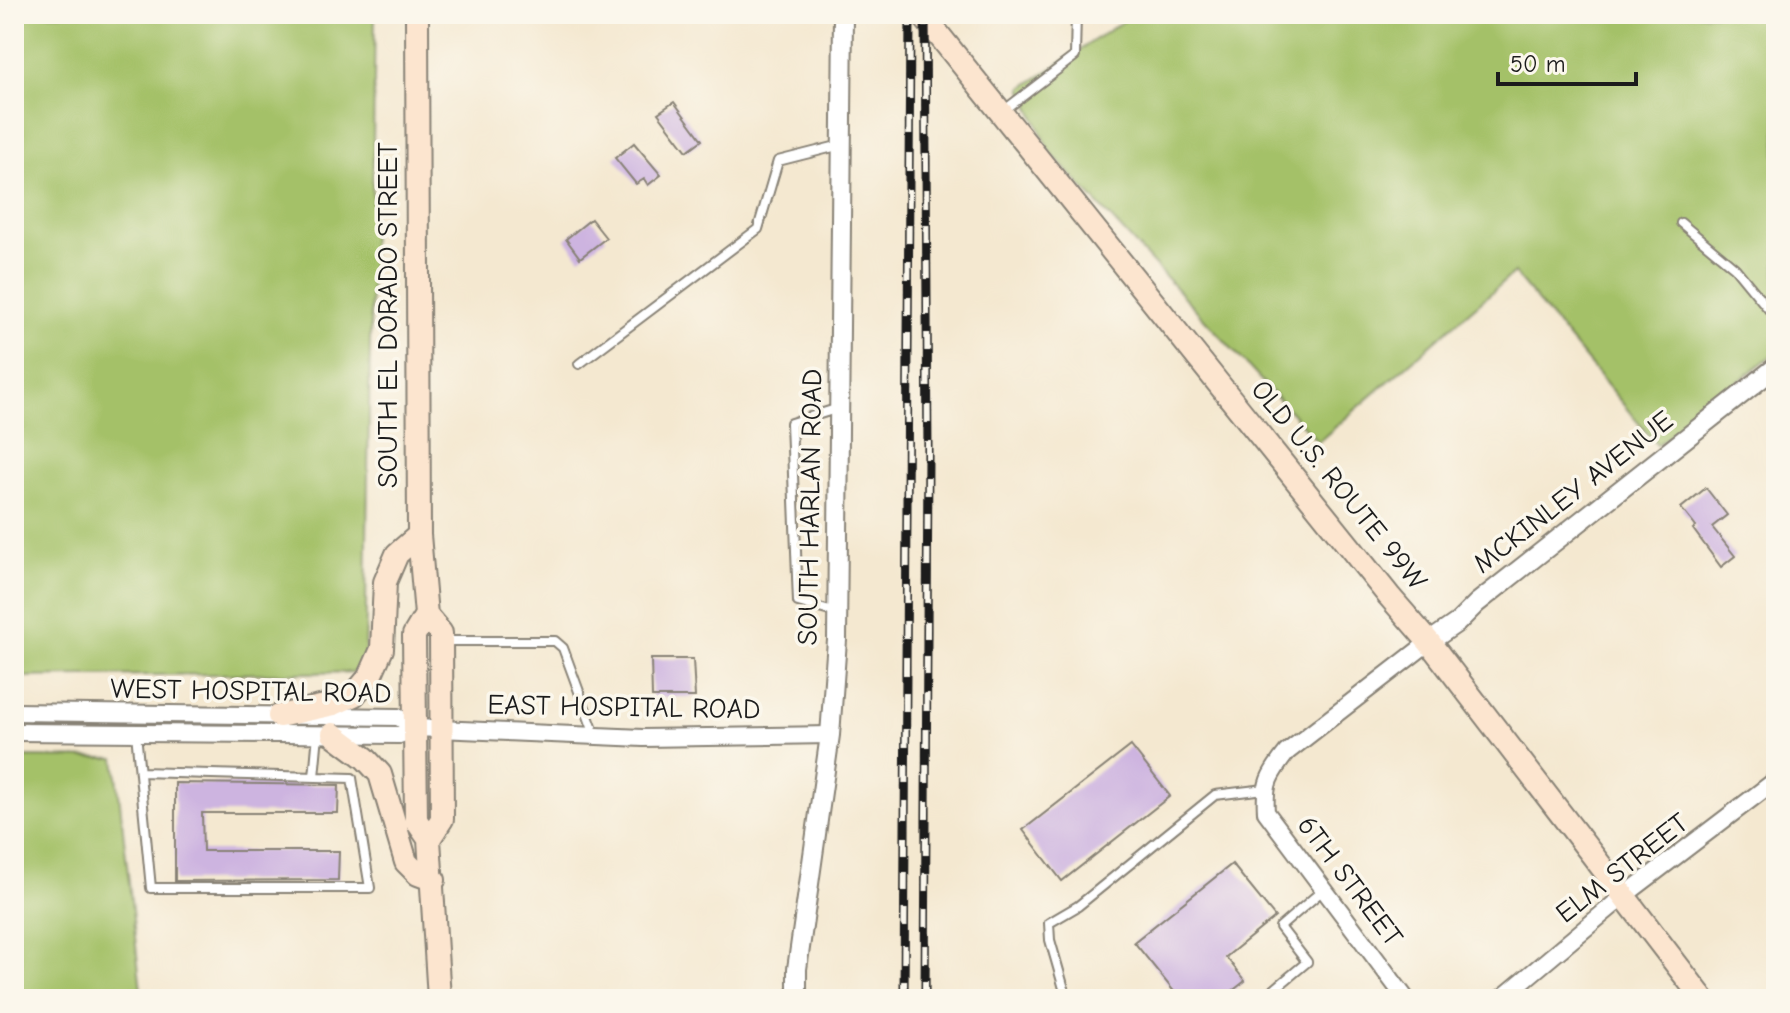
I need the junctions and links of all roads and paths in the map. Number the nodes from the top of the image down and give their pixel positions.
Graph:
1 (417, 14) edge
2 (843, 14) edge
3 (922, 14) edge
4 (1076, 14) edge
5 (1002, 113) junction
6 (842, 145) junction
7 (1681, 223) dead end
8 (1776, 318) edge
9 (579, 364) dead end
10 (1776, 367) edge
11 (839, 408) junction
12 (419, 535) junction
13 (838, 614) junction
14 (426, 615) junction
15 (440, 641) junction
16 (1429, 642) junction
17 (14, 712) edge
18 (279, 716) junction
19 (416, 728) junction
20 (443, 729) junction
21 (14, 732) edge
22 (136, 733) junction
23 (326, 734) junction
24 (595, 735) junction
25 (830, 735) junction
26 (140, 772) junction
27 (314, 777) junction
28 (1776, 780) edge
29 (1265, 789) junction
30 (429, 839) junction
31 (434, 880) junction
32 (1324, 889) junction
33 (1625, 895) junction
34 (439, 999) edge
35 (797, 999) edge
36 (1067, 999) edge
37 (1263, 999) edge
38 (1406, 999) edge
39 (1501, 999) edge
40 (1703, 999) edge

1 - 12 main road, SOUTH EL DORADO STREET
2 - 6 street, SOUTH HARLAN ROAD
3 - 5 main road, OLD U.S. ROUTE 99W
4 - 5 lane
5 - 16 main road, OLD U.S. ROUTE 99W
6 - 9 lane
6 - 11 street, SOUTH HARLAN ROAD
7 - 8 lane
10 - 16 street, MCKINLEY AVENUE
11 - 13 street, SOUTH HARLAN ROAD
11 - 13 lane
12 - 14 main road, SOUTH EL DORADO STREET
12 - 18 main road
13 - 25 street, SOUTH HARLAN ROAD
14 - 15 main road, SOUTH EL DORADO STREET
14 - 19 main road, SOUTH EL DORADO STREET
15 - 20 main road, SOUTH EL DORADO STREET
15 - 24 lane
16 - 29 street, MCKINLEY AVENUE
16 - 33 main road, OLD U.S. ROUTE 99W
17 - 18 street, WEST HOSPITAL ROAD
18 - 19 street, WEST HOSPITAL ROAD
19 - 20 street, EAST HOSPITAL ROAD
19 - 23 street, WEST HOSPITAL ROAD
19 - 30 main road, SOUTH EL DORADO STREET
20 - 24 street, EAST HOSPITAL ROAD
20 - 30 main road, SOUTH EL DORADO STREET
21 - 22 street, WEST HOSPITAL ROAD
22 - 23 street, WEST HOSPITAL ROAD
22 - 26 lane
23 - 27 lane
23 - 31 main road
24 - 25 street, EAST HOSPITAL ROAD
25 - 35 street, SOUTH HARLAN ROAD
26 - 27 lane
26 - 27 lane
28 - 33 street, ELM STREET
29 - 32 street, 6TH STREET
29 - 36 lane
30 - 31 main road, SOUTH EL DORADO STREET
31 - 34 main road, SOUTH EL DORADO STREET
32 - 37 lane
32 - 38 street, 6TH STREET
33 - 39 street, ELM STREET
33 - 40 main road, OLD U.S. ROUTE 99W

